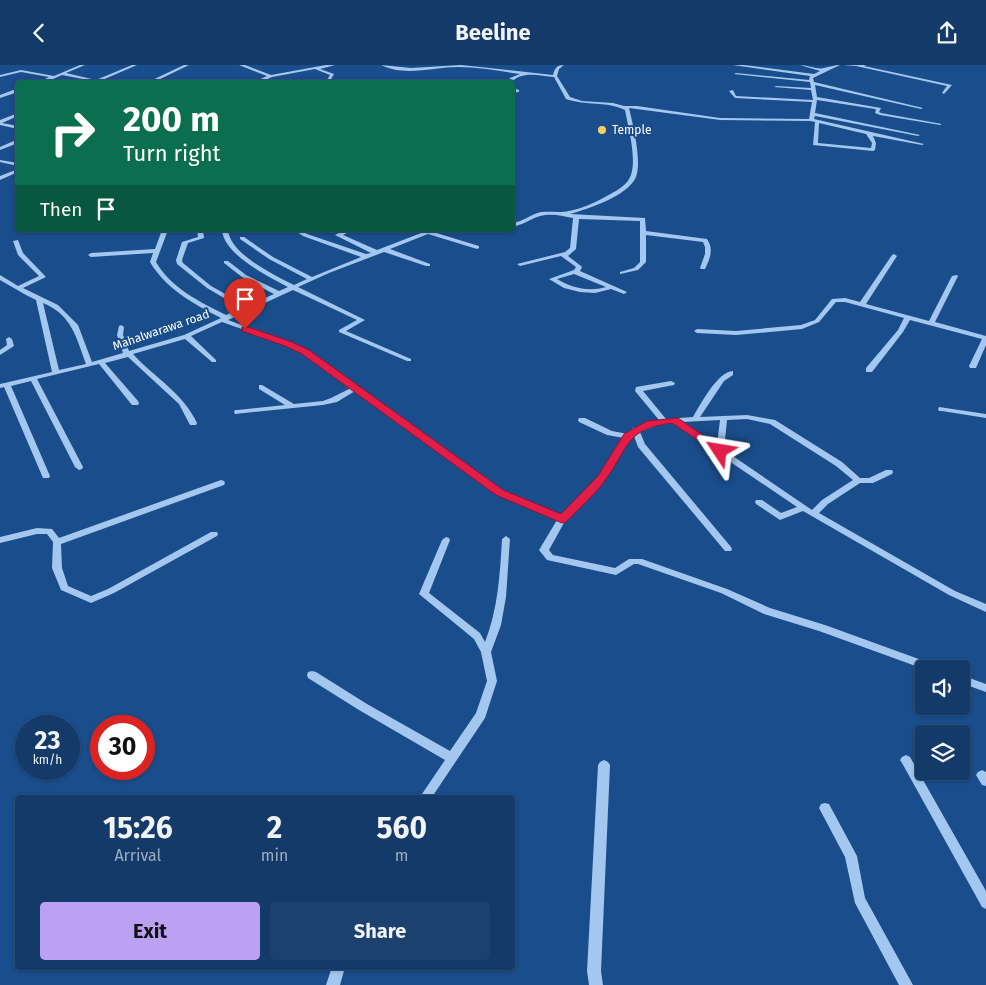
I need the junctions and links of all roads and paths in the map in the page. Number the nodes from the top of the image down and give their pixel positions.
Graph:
1 (83, 65) edge
2 (135, 65) edge
3 (187, 65) edge
4 (242, 65) edge
5 (333, 65) edge
6 (383, 65) edge
7 (562, 65) edge
8 (735, 65) edge
9 (802, 65) edge
10 (838, 65) edge
11 (845, 65) edge
12 (864, 65) edge
13 (858, 66) edge
14 (316, 69) junction
15 (823, 70) junction
16 (526, 73) junction
17 (63, 74) junction
18 (736, 75) dead end
19 (814, 75) junction
20 (0, 76) edge
21 (271, 76) junction
22 (556, 76) junction
23 (55, 77) junction
24 (47, 80) edge
25 (88, 80) edge
26 (101, 80) edge
27 (154, 80) edge
28 (261, 80) edge
29 (330, 80) edge
30 (510, 80) edge
31 (811, 82) junction
32 (776, 87) dead end
33 (814, 89) junction
34 (756, 90) dead end
35 (15, 91) edge
36 (731, 91) dead end
37 (944, 93) dead end
38 (6, 94) junction
39 (15, 96) edge
40 (0, 97) edge
41 (758, 97) junction
42 (815, 99) junction
43 (626, 107) junction
44 (921, 108) dead end
45 (877, 109) junction
46 (15, 116) edge
47 (926, 116) dead end
48 (814, 118) junction
49 (0, 123) edge
50 (940, 124) dead end
51 (15, 127) edge
52 (870, 134) junction
53 (918, 135) dead end
54 (15, 142) edge
55 (922, 144) dead end
56 (0, 149) edge
57 (0, 161) edge
58 (15, 164) edge
59 (15, 170) edge
60 (0, 173) edge
61 (8, 174) junction
62 (0, 178) edge
63 (560, 214) junction
64 (576, 217) junction
65 (515, 225) edge
66 (164, 232) edge
67 (200, 232) edge
68 (225, 232) edge
69 (300, 232) edge
70 (345, 232) edge
71 (428, 232) edge
72 (434, 232) edge
73 (644, 233) junction
74 (242, 238) dead end
75 (16, 241) dead end
76 (477, 247) dead end
77 (383, 249) junction
78 (157, 251) junction
79 (375, 252) junction
80 (564, 254) junction
81 (91, 255) dead end
82 (894, 255) dead end
83 (365, 256) junction
84 (226, 262) dead end
85 (520, 264) dead end
86 (428, 265) dead end
87 (703, 268) dead end
88 (576, 271) junction
89 (622, 273) dead end
90 (956, 276) dead end
91 (0, 277) edge
92 (312, 279) junction
93 (294, 287) junction
94 (611, 287) junction
95 (18, 288) junction
96 (624, 292) dead end
97 (280, 293) junction
98 (39, 298) junction
99 (862, 305) junction
100 (247, 309) junction
101 (908, 317) junction
102 (225, 319) junction
103 (931, 324) junction
104 (122, 327) dead end
105 (697, 331) dead end
106 (186, 336) junction
107 (986, 338) edge
108 (9, 339) dead end
109 (0, 353) edge
110 (128, 354) junction
111 (409, 360) dead end
112 (214, 361) dead end
113 (101, 362) junction
114 (90, 365) junction
115 (973, 366) dead end
116 (869, 370) dead end
117 (56, 373) junction
118 (730, 373) dead end
119 (33, 378) junction
120 (671, 383) dead end
121 (4, 385) edge
122 (262, 387) dead end
123 (354, 389) junction
124 (135, 403) dead end
125 (293, 406) junction
126 (942, 409) dead end
127 (238, 412) dead end
128 (986, 416) edge
129 (724, 417) junction
130 (695, 419) junction
131 (582, 420) dead end
132 (674, 420) junction
133 (663, 421) junction
134 (193, 423) dead end
135 (636, 430) junction
136 (628, 436) junction
137 (720, 451) junction
138 (79, 467) dead end
139 (889, 472) dead end
140 (46, 476) dead end
141 (858, 480) junction
142 (221, 483) dead end
143 (759, 502) dead end
144 (804, 508) junction
145 (813, 514) junction
146 (562, 519) junction
147 (214, 533) dead end
148 (506, 539) dead end
149 (0, 540) edge
150 (446, 540) dead end
151 (57, 542) junction
152 (728, 549) dead end
153 (986, 608) edge
154 (486, 652) junction
155 (915, 662) edge
156 (312, 675) dead end
157 (970, 682) edge
158 (986, 688) edge
159 (452, 758) junction
160 (906, 760) dead end
161 (604, 765) dead end
162 (427, 795) edge
163 (825, 808) dead end
164 (986, 903) edge
165 (337, 970) edge
166 (333, 985) edge
167 (596, 985) edge
168 (906, 985) edge

1 - 17 street
2 - 26 street
3 - 27 street
4 - 21 street
5 - 14 street
6 - 16 street
7 - 22 street
8 - 19 street
9 - 15 street
10 - 15 street
11 - 13 street
12 - 13 street
13 - 37 street
14 - 21 street
14 - 29 street
15 - 19 street
16 - 22 street
16 - 30 street
17 - 23 street
17 - 25 street
18 - 31 street
19 - 31 street
20 - 23 street
21 - 28 street
22 - 43 street
23 - 24 street
31 - 33 street
31 - 44 street
32 - 33 street
33 - 42 street
34 - 41 street
35 - 38 street
36 - 41 street
38 - 39 street
38 - 40 street
41 - 42 street
42 - 45 street
42 - 48 street
43 - 48 street
43 - 63 street
45 - 47 street
45 - 50 street
46 - 49 street
48 - 52 street
48 - 52 street
48 - 53 street
49 - 51 street
52 - 55 street
54 - 56 street
57 - 58 street
59 - 61 street
60 - 61 street
61 - 62 street
63 - 64 street
63 - 65 street
64 - 73 street
64 - 80 street
66 - 78 street
67 - 100 street
68 - 93 street
69 - 83 street
70 - 79 street
71 - 77 street, Mahalwarawa road
72 - 76 street
73 - 87 street
73 - 89 street
74 - 92 street
75 - 95 street
77 - 79 street, Mahalwarawa road
77 - 86 street
78 - 81 street
78 - 102 street
79 - 83 street, Mahalwarawa road
80 - 85 street
80 - 88 street
82 - 99 street
83 - 92 street, Mahalwarawa road
84 - 97 street
88 - 94 street
88 - 94 street
90 - 103 street
91 - 95 street
92 - 93 street, Mahalwarawa road
93 - 97 street, Mahalwarawa road
93 - 111 street
94 - 96 street
95 - 98 street
97 - 100 street, Mahalwarawa road
98 - 114 street
98 - 117 street
99 - 101 street
99 - 105 street
100 - 102 street, Mahalwarawa road
101 - 103 street
101 - 116 street
102 - 106 street, Mahalwarawa road
102 - 123 street
103 - 107 street
104 - 110 street
106 - 110 street, Mahalwarawa road
106 - 112 street
107 - 115 street
108 - 109 street
110 - 113 street, Mahalwarawa road
110 - 134 street
113 - 114 street, Mahalwarawa road
113 - 124 street
114 - 117 street, Mahalwarawa road
117 - 119 street, Mahalwarawa road
118 - 130 street
119 - 121 street, Mahalwarawa road
119 - 138 street
120 - 133 street
121 - 140 street
122 - 125 street
123 - 125 street
123 - 146 street
125 - 127 street
126 - 128 street
129 - 130 street
129 - 137 street
129 - 141 street
130 - 132 street
131 - 136 street
132 - 133 street
132 - 137 street
133 - 135 street
135 - 136 street
135 - 152 street
136 - 146 street
137 - 144 street
139 - 141 street
141 - 145 street
142 - 151 street
143 - 144 street
144 - 145 street
145 - 153 street
146 - 155 street
147 - 151 street
148 - 154 street
149 - 151 street
150 - 154 street
154 - 159 street
156 - 159 street
157 - 158 street
159 - 162 street
160 - 164 street
161 - 167 street
163 - 168 street
165 - 166 street

